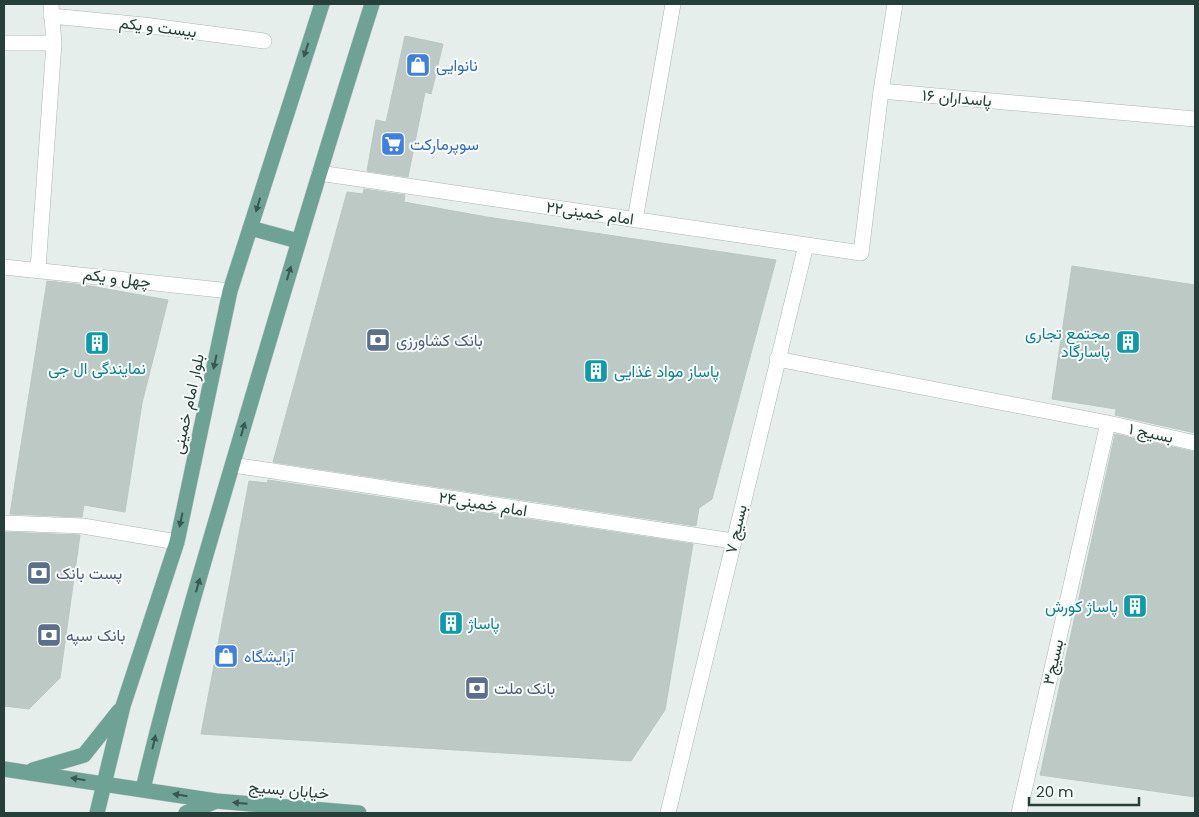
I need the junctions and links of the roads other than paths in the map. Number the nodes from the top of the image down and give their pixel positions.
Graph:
1 (322, 4) edge
2 (372, 4) edge
3 (673, 4) edge
4 (895, 4) edge
5 (51, 10) edge
6 (264, 41) dead end
7 (4, 43) edge
8 (54, 43) junction
9 (881, 91) junction
10 (1195, 119) edge
11 (319, 173) junction
12 (635, 220) junction
13 (250, 228) junction
14 (298, 241) junction
15 (806, 245) junction
16 (4, 267) edge
17 (38, 269) junction
18 (230, 291) junction
19 (777, 359) junction
20 (1108, 424) junction
21 (1195, 443) edge
22 (233, 465) junction
23 (4, 523) edge
24 (733, 541) junction
25 (177, 542) junction
26 (123, 706) junction
27 (4, 769) edge
28 (30, 771) junction
29 (104, 783) junction
30 (143, 789) junction
31 (216, 801) junction
32 (96, 813) edge
33 (186, 813) edge
34 (358, 813) edge
35 (668, 813) edge
36 (1019, 813) edge

1 -> 13 main road, بلوار امام خمینی
2 - 11 main road
3 - 12 street
4 - 9 street
5 - 6 street, بیست و یکم
5 - 8 street
7 - 8 street
8 - 17 street
9 - 10 street, پاسداران ۱۶
9 - 15 street, امام خمینی۲۲
11 - 12 street, امام خمینی۲۲
11 - 14 main road
12 - 15 street, امام خمینی۲۲
13 - 14 main road
13 - 18 main road, بلوار امام خمینی
22 -> 14 main road
15 - 19 street, بسیج ۷
16 - 17 street, چهل و یکم
17 - 18 street, چهل و یکم
18 -> 25 main road, بلوار امام خمینی
19 - 20 street, بسیج ۱
19 - 24 street, بسیج ۷
20 - 21 street, بسیج ۱
20 - 36 street, بسیج۳
22 - 24 street, امام خمینی۲۴
30 -> 22 main road
23 - 25 street
24 - 35 street, بسیج ۷
25 - 26 main road, بلوار امام خمینی
26 - 28 main road
26 - 29 main road, بلوار امام خمینی
27 - 28 main road, خیابان بسیج
29 -> 28 main road, خیابان بسیج
29 - 30 main road, خیابان بسیج
29 - 32 main road, بلوار امام خمینی
31 -> 30 main road, خیابان بسیج
31 - 33 main road
34 -> 31 main road, خیابان بسیج

